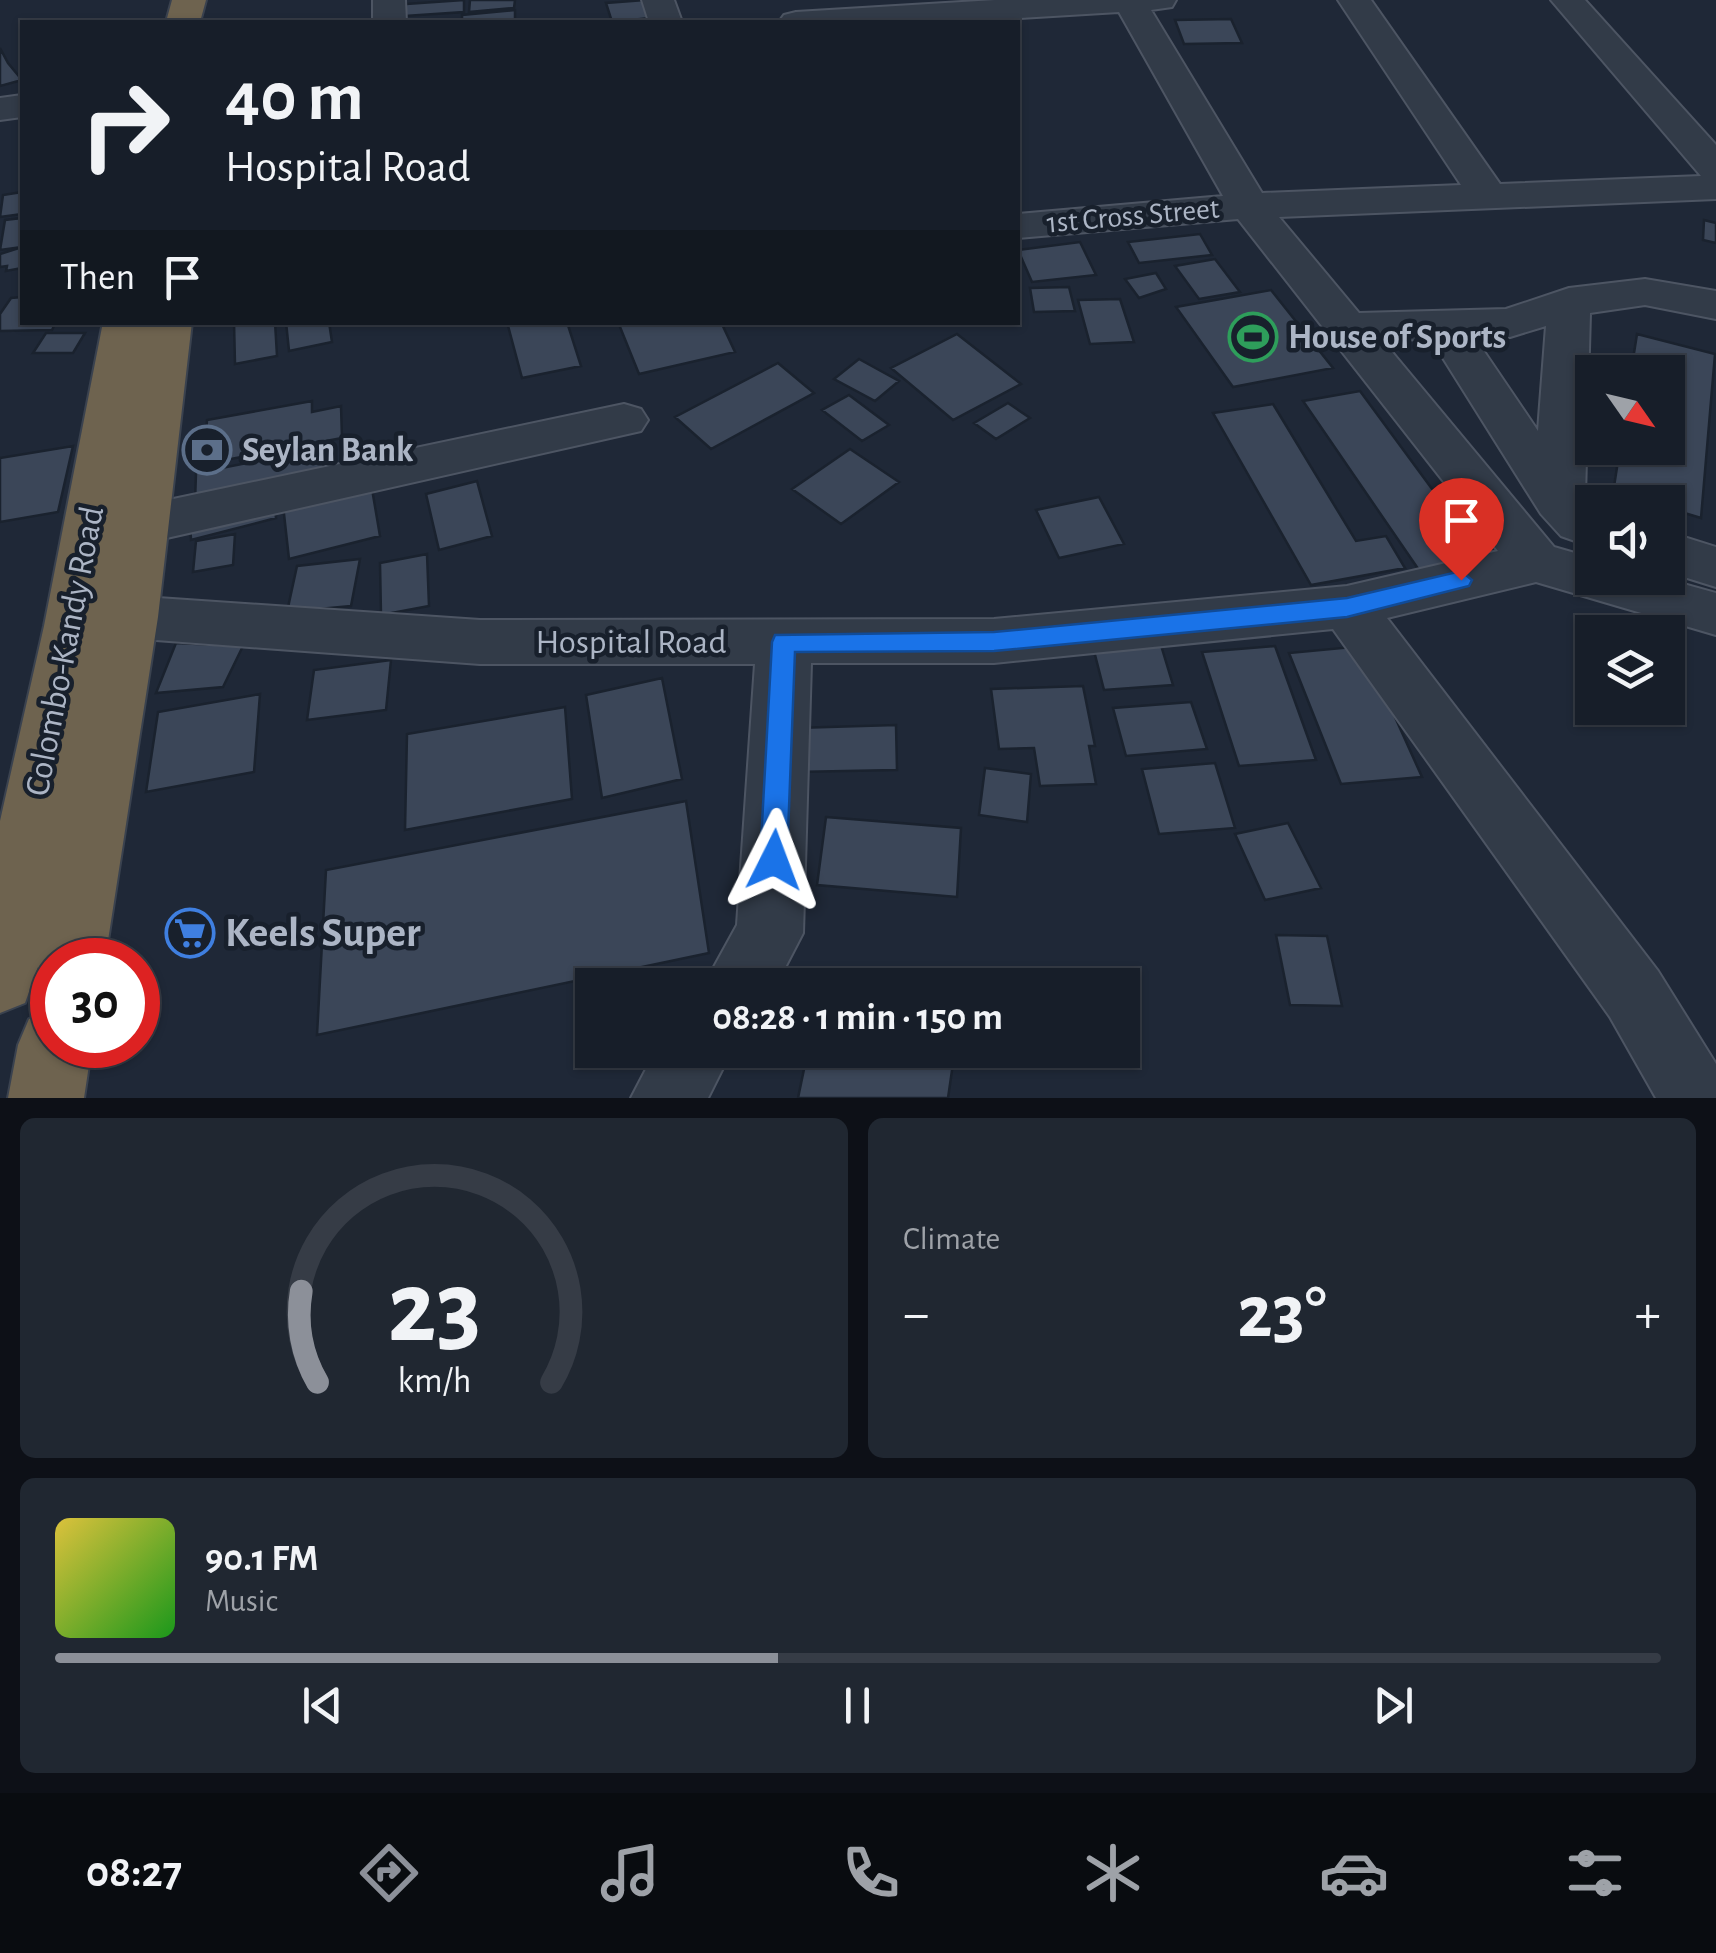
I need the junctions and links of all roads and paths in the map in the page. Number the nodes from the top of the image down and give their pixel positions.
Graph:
1 (1160, 0) edge
2 (1354, 0) edge
3 (1567, 0) edge
4 (1128, 1) edge
5 (918, 12) edge
6 (820, 20) edge
7 (1716, 169) edge
8 (1716, 187) edge
9 (1488, 196) junction
10 (1250, 206) junction
11 (1020, 226) edge
12 (1569, 302) junction
13 (1716, 306) edge
14 (125, 325) edge
15 (170, 325) edge
16 (1444, 326) junction
17 (1347, 327) junction
18 (624, 420) dead end
19 (1575, 485) edge
20 (1575, 513) edge
21 (140, 525) junction
22 (1685, 557) edge
23 (1536, 562) junction
24 (1716, 567) edge
25 (1347, 608) junction
26 (1716, 614) edge
27 (129, 617) junction
28 (73, 626) junction
29 (784, 642) junction
30 (74, 938) edge
31 (748, 968) edge
32 (0, 979) edge
33 (51, 1068) edge
34 (686, 1068) edge
35 (46, 1098) edge
36 (667, 1098) edge
37 (1696, 1098) edge

1 - 4 street
2 - 9 street
3 - 7 street
4 - 5 street
4 - 10 street
5 - 6 street
8 - 9 street, 1st Cross Street
9 - 10 street, 1st Cross Street
10 - 11 street, 1st Cross Street
10 - 17 street
12 - 13 street
12 - 16 street
12 - 19 street
14 - 28 highway, Colombo-Kandy Road
15 - 21 highway, Colombo-Kandy Road
16 - 17 street
16 - 20 street
17 - 23 street
18 - 21 street
21 - 27 highway, Colombo-Kandy Road
22 - 24 street
23 - 25 street, Hospital Road
23 - 26 street, Hospital Road
25 - 29 street, Hospital Road
25 - 37 street
27 - 28 street, Hospital Road
27 - 29 street, Hospital Road
27 - 30 highway, Colombo-Kandy Road
28 - 32 highway, Colombo-Kandy Road
29 - 31 street
33 - 35 highway
34 - 36 street

